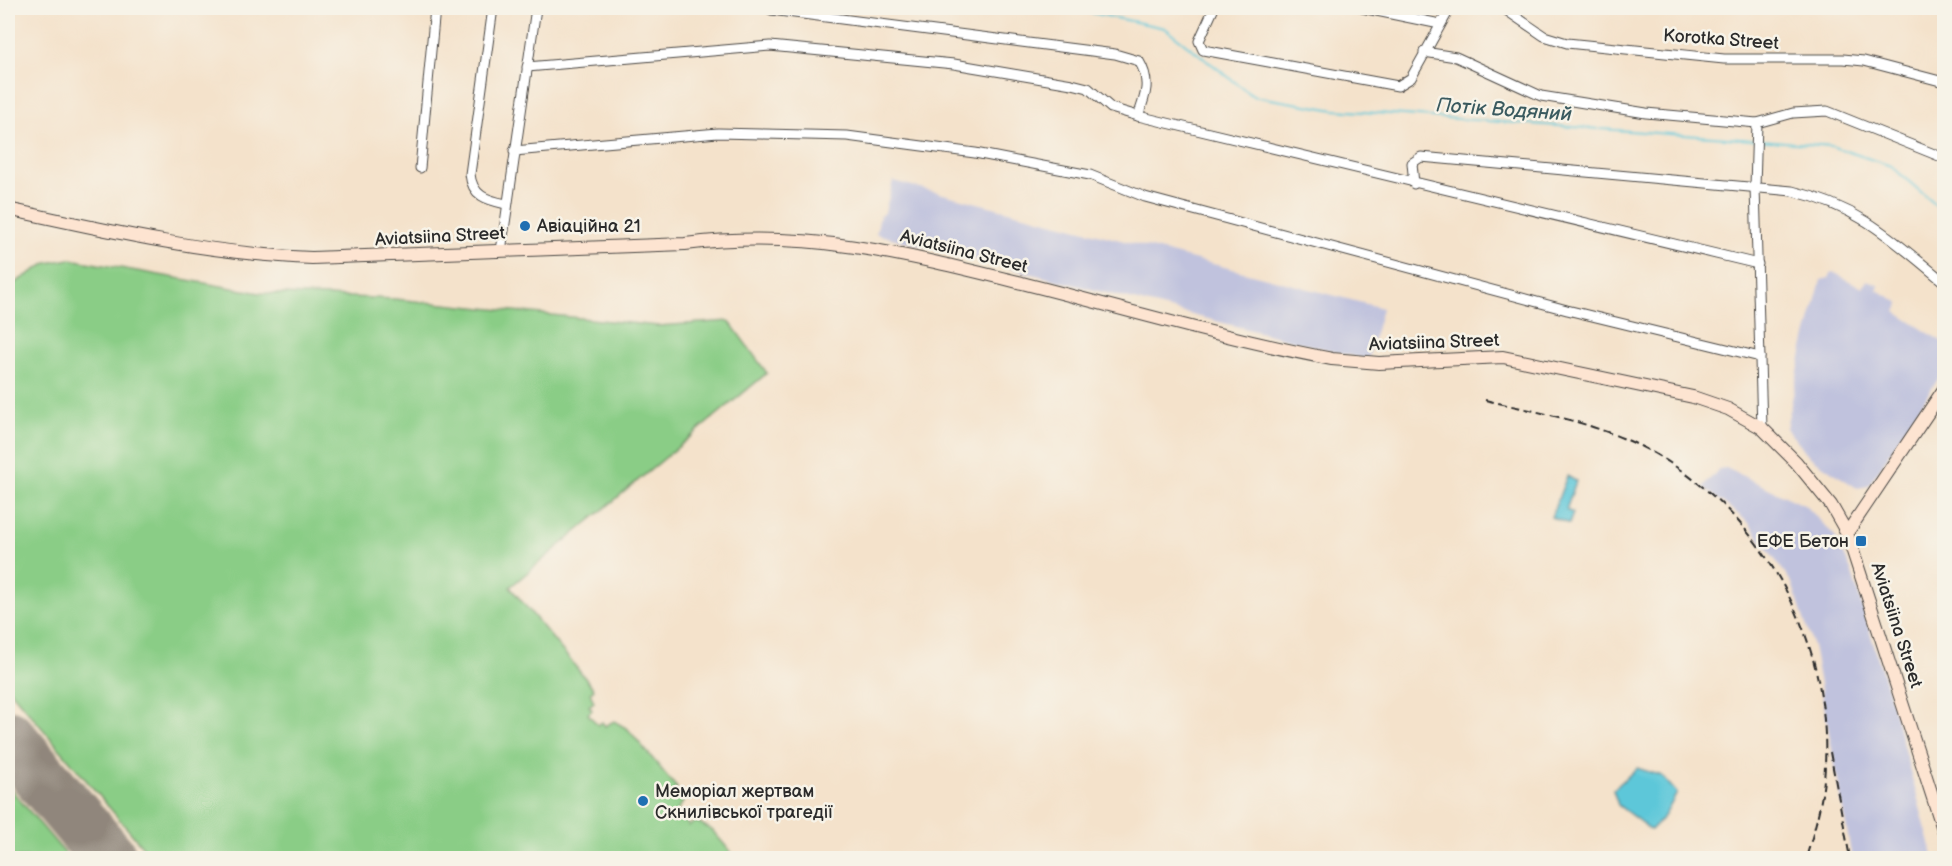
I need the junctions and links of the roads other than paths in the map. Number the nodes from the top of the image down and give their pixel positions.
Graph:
1 (435, 8) edge
2 (493, 8) edge
3 (536, 8) edge
4 (768, 8) edge
5 (1214, 8) edge
6 (1362, 8) edge
7 (1450, 8) edge
8 (1503, 8) edge
9 (1440, 24) junction
10 (1424, 52) junction
11 (527, 67) junction
12 (1944, 82) edge
13 (1138, 116) junction
14 (1757, 123) junction
15 (514, 151) junction
16 (1944, 158) edge
17 (420, 168) dead end
18 (1414, 184) junction
19 (1755, 186) junction
20 (506, 204) junction
21 (8, 209) edge
22 (501, 251) junction
23 (1758, 264) junction
24 (1944, 282) edge
25 (1760, 357) junction
26 (1944, 389) edge
27 (1762, 428) junction
28 (1847, 533) junction
29 (1944, 832) edge

1 - 17 street
2 - 20 street
3 - 11 street
4 - 13 street
5 - 10 street
6 - 9 street
7 - 9 street
8 - 12 street, Korotka Street
9 - 10 street
10 - 14 street
11 - 13 street
11 - 15 street
13 - 18 street
14 - 16 street
14 - 19 street
15 - 20 street
15 - 25 street
18 - 19 street
18 - 23 street
19 - 23 street
19 - 24 street
20 - 22 street
21 - 22 street, Aviatsiina Street
22 - 27 street, Aviatsiina Street
23 - 25 street
25 - 27 street
26 - 28 street
27 - 28 street, Aviatsiina Street
28 - 29 street, Aviatsiina Street

